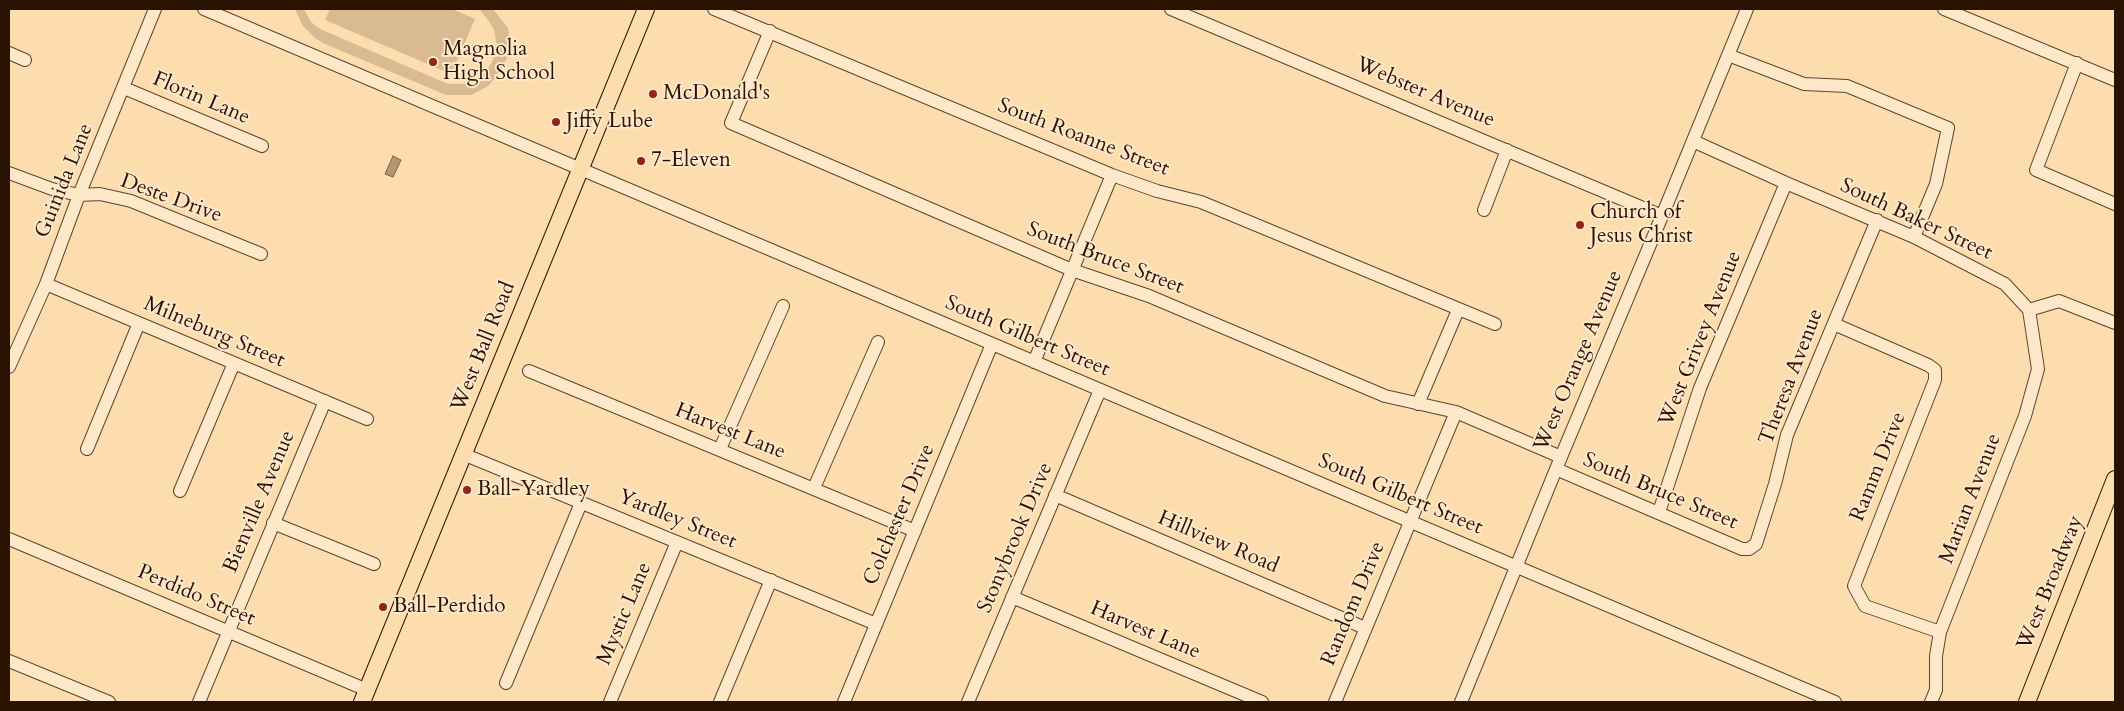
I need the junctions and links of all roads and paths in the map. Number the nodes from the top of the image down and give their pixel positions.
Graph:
1 (155, 9) edge
2 (204, 9) edge
3 (646, 9) edge
4 (714, 9) edge
5 (1171, 9) edge
6 (1747, 9) edge
7 (1944, 9) edge
8 (770, 31) junction
9 (9, 53) edge
10 (1728, 55) junction
11 (25, 60) dead end
12 (2077, 63) junction
13 (2115, 80) edge
14 (124, 88) junction
15 (1693, 141) junction
16 (262, 146) dead end
17 (1507, 150) junction
18 (580, 170) junction
19 (9, 173) edge
20 (1112, 175) junction
21 (1786, 183) junction
22 (79, 195) junction
23 (2115, 204) edge
24 (1484, 210) dead end
25 (1662, 216) junction
26 (1877, 220) junction
27 (1914, 237) junction
28 (261, 254) dead end
29 (1072, 270) junction
30 (46, 284) junction
31 (783, 306) dead end
32 (1458, 310) junction
33 (2029, 310) junction
34 (139, 323) junction
35 (2115, 323) edge
36 (1495, 324) dead end
37 (1834, 324) junction
38 (878, 342) dead end
39 (992, 344) junction
40 (1034, 362) junction
41 (234, 363) junction
42 (9, 367) edge
43 (529, 371) dead end
44 (1100, 390) junction
45 (325, 401) junction
46 (1418, 404) junction
47 (1456, 412) junction
48 (367, 419) dead end
49 (87, 449) dead end
50 (720, 449) junction
51 (464, 454) junction
52 (1558, 463) junction
53 (2115, 479) edge
54 (814, 488) junction
55 (180, 491) dead end
56 (1055, 496) junction
57 (581, 502) junction
58 (1659, 512) junction
59 (1410, 520) junction
60 (273, 523) junction
61 (915, 531) junction
62 (9, 539) edge
63 (677, 542) junction
64 (1750, 549) joint
65 (374, 564) dead end
66 (1517, 566) junction
67 (771, 580) junction
68 (1012, 597) junction
69 (876, 624) junction
70 (1365, 628) junction
71 (228, 631) junction
72 (1940, 632) junction
73 (9, 661) edge
74 (506, 683) dead end
75 (364, 696) edge
76 (972, 701) edge
77 (109, 702) edge
78 (199, 702) edge
79 (610, 702) edge
80 (720, 702) edge
81 (844, 702) edge
82 (1262, 702) edge
83 (1334, 702) edge
84 (1462, 702) edge
85 (1835, 702) edge
86 (1931, 702) edge
87 (2026, 702) edge

1 - 14 street, Guinida Lane
2 - 18 street, South Gilbert Street
3 - 18 main road, West Ball Road
4 - 8 street, South Roanne Street
5 - 17 street, Webster Avenue
6 - 10 street, West Orange Avenue
7 - 12 street
8 - 20 street, South Roanne Street
8 - 29 street, South Bruce Street
9 - 11 street
10 - 15 street, West Orange Avenue
10 - 27 street
12 - 13 street
12 - 23 street
14 - 16 street, Florin Lane
14 - 22 street, Guinida Lane
15 - 21 street, South Baker Street
15 - 25 street, West Orange Avenue
17 - 24 street
17 - 25 street, Webster Avenue
18 - 39 street, South Gilbert Street
18 - 51 main road, West Ball Road
19 - 22 street, Deste Drive
20 - 29 street
20 - 32 street, South Roanne Street
21 - 26 street, South Baker Street
21 - 58 street, West Grivey Avenue
22 - 28 street, Deste Drive
22 - 30 street, Guinida Lane
25 - 52 street, West Orange Avenue
26 - 27 street, South Baker Street
26 - 37 street, Theresa Avenue
27 - 33 street, South Baker Street
29 - 40 street
29 - 46 street, South Bruce Street
30 - 34 street, Milneburg Street
30 - 42 street, Guinida Lane
31 - 50 street
32 - 36 street, South Roanne Street
32 - 46 street
33 - 35 street
33 - 72 street, Marian Avenue
34 - 41 street, Milneburg Street
34 - 49 street
37 - 64 street, Theresa Avenue
37 - 72 street, Ramm Drive
38 - 54 street
39 - 40 street, South Gilbert Street
39 - 61 street, Colchester Drive
40 - 44 street, South Gilbert Street
41 - 45 street, Milneburg Street
41 - 55 street
43 - 50 street, Harvest Lane
44 - 56 street, Stonybrook Drive
44 - 59 street, South Gilbert Street
45 - 48 street, Milneburg Street
45 - 60 street, Bienville Avenue
46 - 47 street, South Bruce Street
47 - 52 street, South Bruce Street
47 - 59 street, Random Drive
50 - 54 street, Harvest Lane
51 - 57 street, Yardley Street
51 - 75 main road, West Ball Road
52 - 58 street, South Bruce Street
52 - 66 street, West Orange Avenue
53 - 87 main road, West Broadway
54 - 61 street, Harvest Lane
56 - 68 street, Stonybrook Drive
56 - 70 street, Hillview Road
57 - 63 street, Yardley Street
57 - 74 street
58 - 64 street, South Bruce Street
59 - 66 street, South Gilbert Street
59 - 70 street, Random Drive
60 - 65 street
60 - 71 street, Bienville Avenue
61 - 69 street, Colchester Drive
62 - 71 street, Perdido Street
63 - 67 street, Yardley Street
63 - 79 street, Mystic Lane
66 - 84 street, West Orange Avenue
66 - 85 street, South Gilbert Street
67 - 69 street, Yardley Street
67 - 80 street
68 - 76 street, Stonybrook Drive
68 - 82 street, Harvest Lane
69 - 81 street, Colchester Drive
70 - 83 street, Random Drive
71 - 75 street, Perdido Street
71 - 78 street, Bienville Avenue
72 - 86 street, Marian Avenue
73 - 77 street

